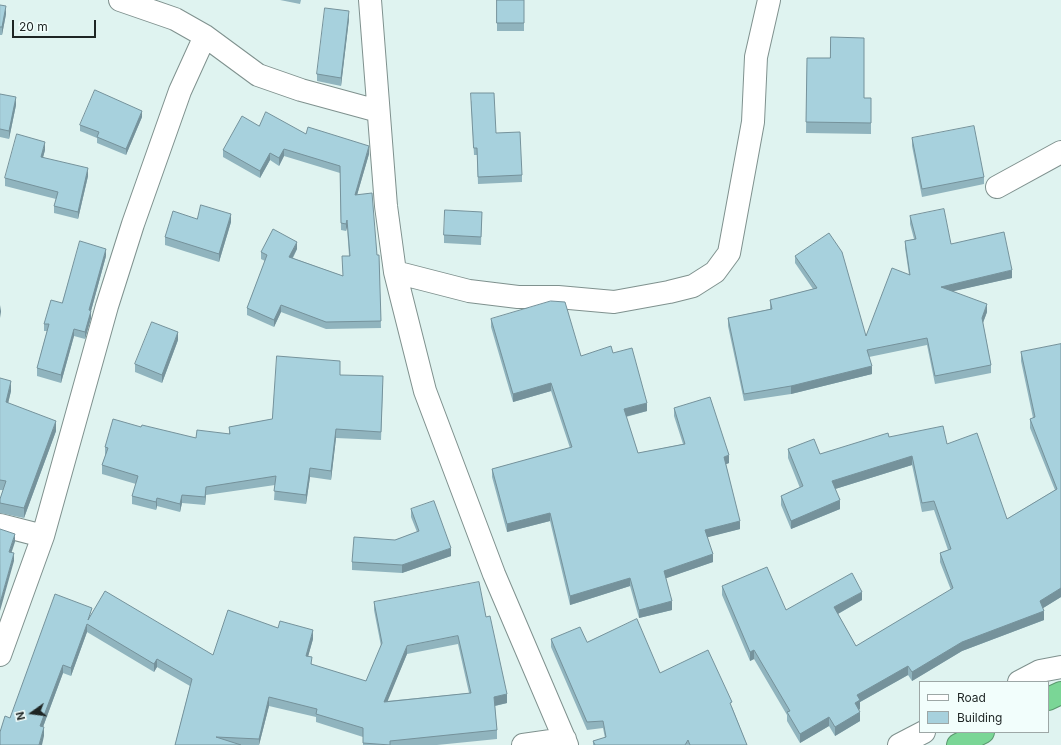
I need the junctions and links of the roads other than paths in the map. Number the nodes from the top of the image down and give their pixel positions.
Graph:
1 (120, 0) edge
2 (370, 0) edge
3 (769, 0) edge
4 (205, 36) junction
5 (378, 111) junction
6 (1061, 152) edge
7 (997, 187) dead end
8 (395, 272) junction
9 (0, 525) edge
10 (44, 536) junction
11 (0, 655) edge
12 (1061, 667) edge
13 (1022, 681) edge
14 (1061, 693) edge
15 (1049, 699) edge
16 (922, 733) edge
17 (981, 733) edge
18 (566, 742) edge
19 (523, 745) edge
20 (899, 745) edge
21 (958, 745) edge

1 - 4 street
2 - 5 street
3 - 8 street
4 - 5 street
4 - 10 street
5 - 8 street
6 - 7 street
8 - 18 street
9 - 10 street
10 - 11 street
12 - 13 street
14 - 15 highway
16 - 20 street
17 - 21 highway
18 - 19 street

